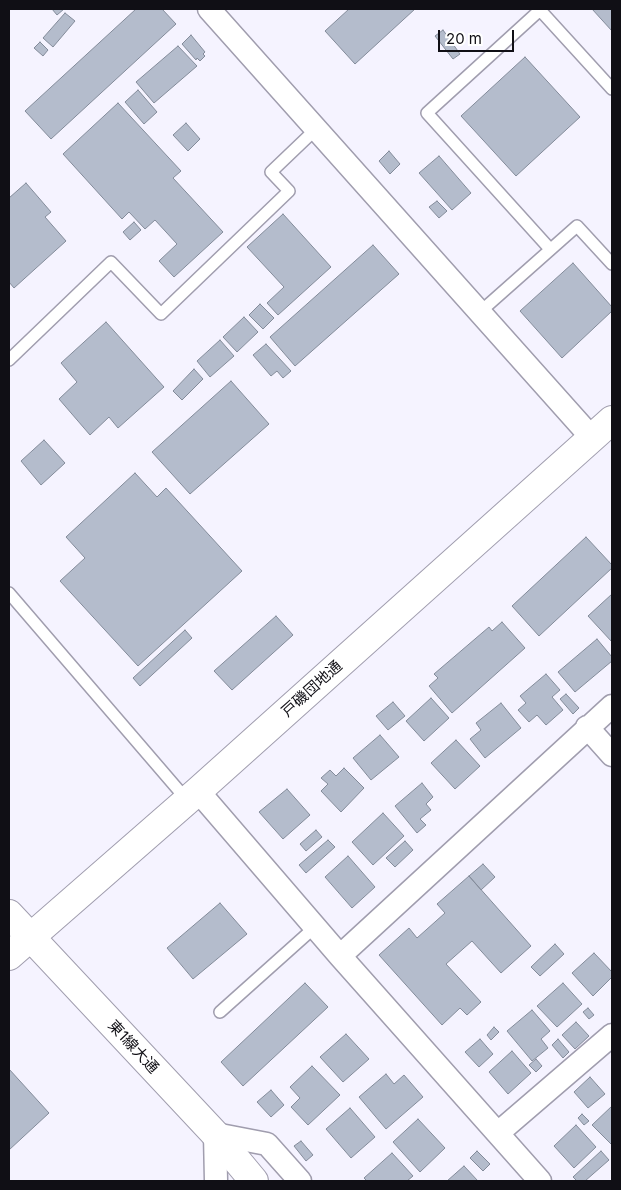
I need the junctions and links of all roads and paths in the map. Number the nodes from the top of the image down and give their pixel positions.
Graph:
1 (208, 9) edge
2 (612, 89) edge
3 (316, 129) junction
4 (550, 249) junction
5 (612, 264) edge
6 (480, 312) junction
7 (9, 360) edge
8 (612, 420) edge
9 (592, 438) junction
10 (9, 594) edge
11 (612, 706) edge
12 (587, 728) junction
13 (612, 755) edge
14 (193, 796) junction
15 (9, 914) edge
16 (315, 927) junction
17 (30, 938) junction
18 (9, 956) edge
19 (340, 956) junction
20 (220, 1012) dead end
21 (612, 1035) edge
22 (498, 1133) junction
23 (215, 1134) junction
24 (216, 1181) edge
25 (254, 1181) edge
26 (300, 1181) edge
27 (540, 1181) edge

1 - 3 street
2 - 4 lane
3 - 6 street
3 - 7 lane
4 - 5 lane
4 - 6 lane
6 - 9 street
8 - 9 street, 戸磯団地通
9 - 14 street, 戸磯団地通
10 - 14 lane
11 - 12 street
12 - 13 street
12 - 19 street
14 - 16 street
14 - 17 street, 戸磯団地通
15 - 17 street, 東1線大通
16 - 19 street
16 - 20 lane
17 - 18 street, 戸磯団地通
17 - 23 street, 東1線大通
19 - 22 street
21 - 22 street
22 - 27 street
23 - 24 street
23 - 25 street, 東1線大通
23 - 26 street

